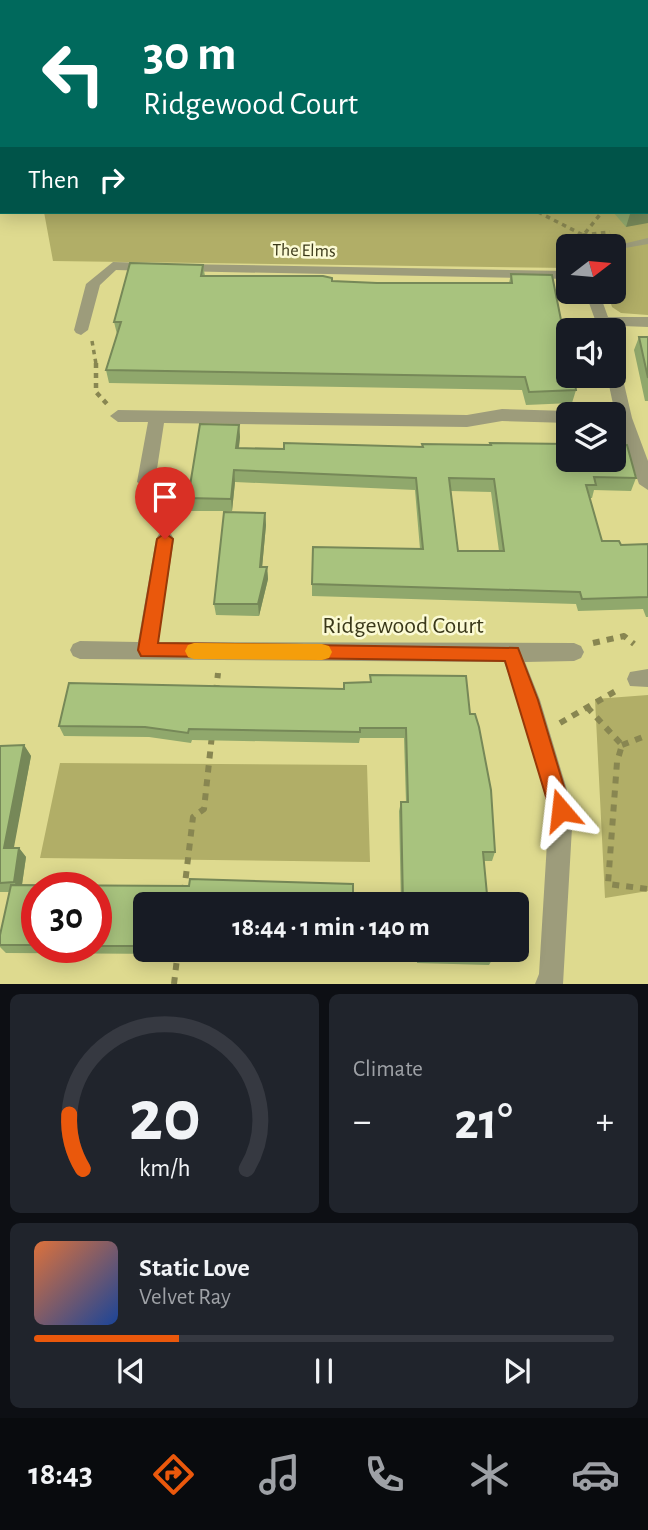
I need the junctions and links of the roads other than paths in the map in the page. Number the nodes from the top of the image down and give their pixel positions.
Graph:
1 (648, 241) edge
2 (626, 245) edge
3 (556, 275) edge
4 (648, 321) edge
5 (626, 324) edge
6 (80, 330) road end
7 (118, 416) road end
8 (556, 416) edge
9 (157, 417) junction
10 (626, 433) edge
11 (146, 482) dead end
12 (648, 484) edge
13 (165, 539) dead end
14 (80, 650) dead end
15 (147, 650) junction
16 (574, 652) road end
17 (511, 653) junction
18 (548, 984) edge

1 - 2 lane
3 - 6 street, The Elms
4 - 5 street
7 - 9 street
8 - 9 street
9 - 11 street
10 - 12 street
13 - 15 street
14 - 15 street, Ridgewood Court
15 - 17 street, Ridgewood Court
16 - 17 street
17 - 18 street, Ridgewood Court

